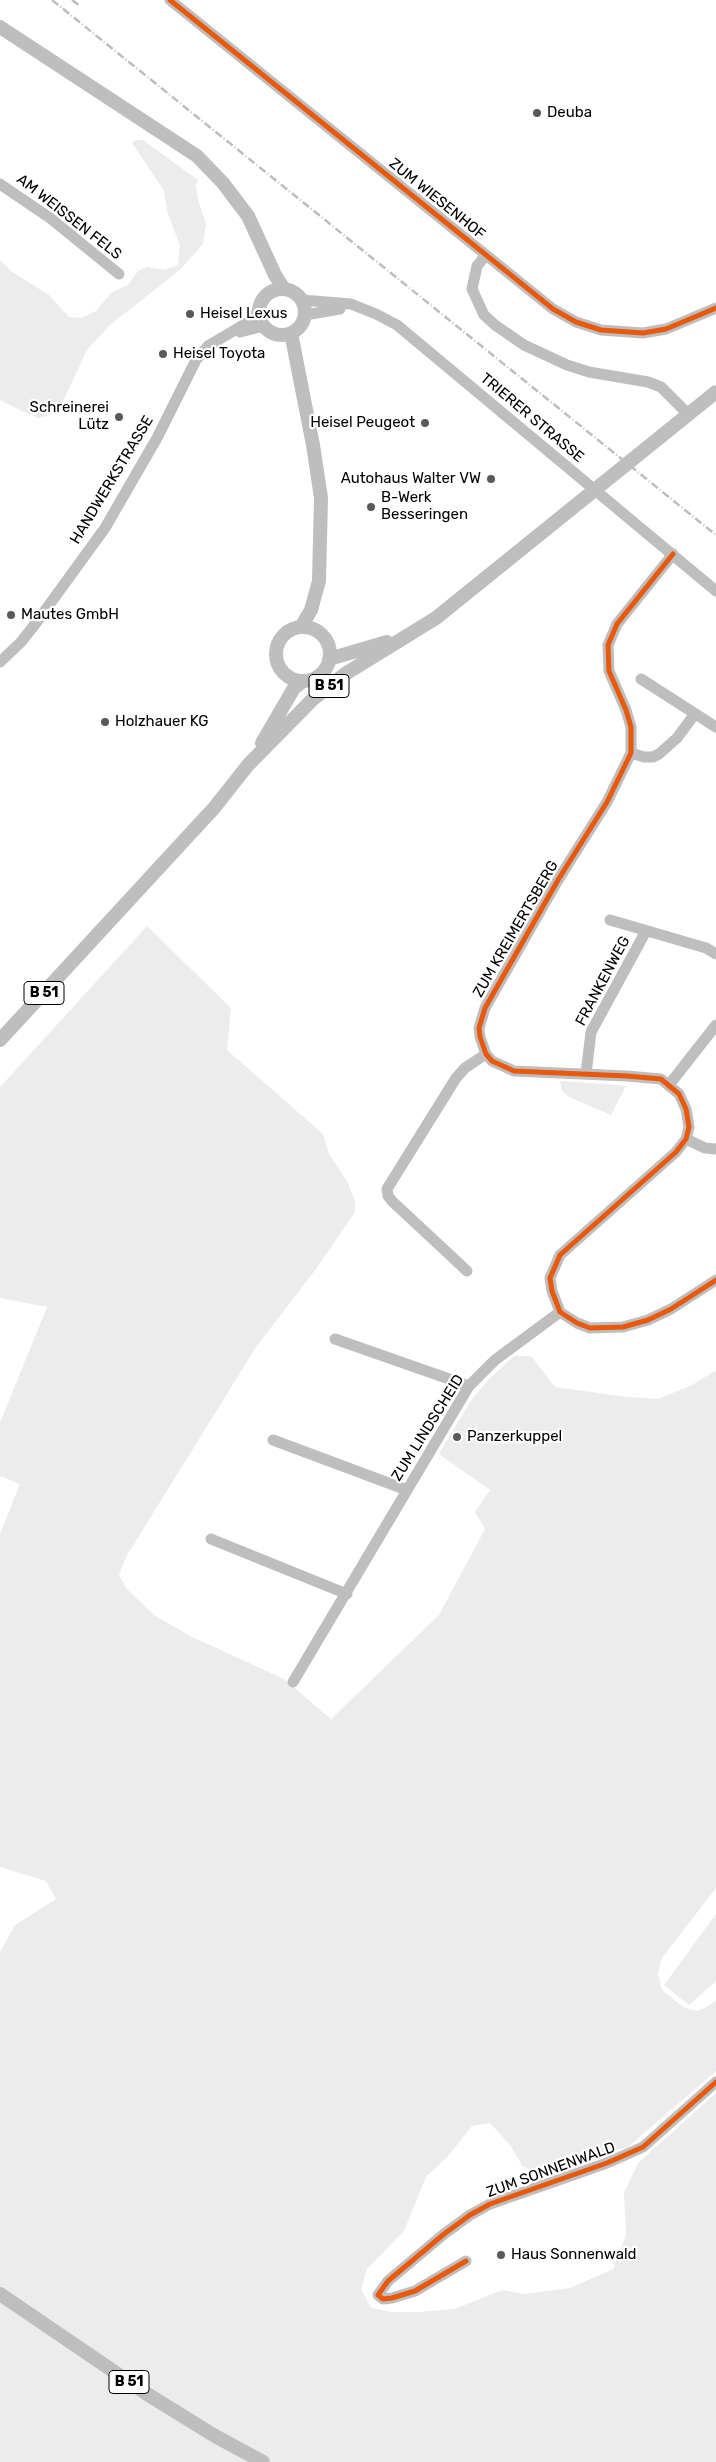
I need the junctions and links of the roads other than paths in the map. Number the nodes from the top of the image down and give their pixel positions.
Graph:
1 (170, 0) edge
2 (0, 27) edge
3 (0, 184) edge
4 (238, 202) junction
5 (486, 255) junction
6 (119, 274) dead end
7 (284, 289) junction
8 (268, 293) junction
9 (302, 300) junction
10 (716, 308) edge
11 (259, 310) junction
12 (369, 312) junction
13 (305, 314) junction
14 (264, 326) junction
15 (284, 334) junction
16 (227, 336) junction
17 (716, 392) edge
18 (688, 414) junction
19 (673, 554) junction
20 (716, 591) edge
21 (316, 597) junction
22 (424, 625) junction
23 (302, 627) junction
24 (316, 631) junction
25 (329, 654) junction
26 (0, 662) edge
27 (284, 674) junction
28 (641, 679) dead end
29 (303, 681) junction
30 (694, 715) junction
31 (272, 726) junction
32 (716, 727) edge
33 (632, 753) junction
34 (248, 765) junction
35 (610, 920) dead end
36 (646, 931) junction
37 (711, 951) edge
38 (716, 1025) edge
39 (0, 1040) edge
40 (486, 1054) junction
41 (586, 1074) junction
42 (669, 1084) junction
43 (686, 1139) junction
44 (716, 1149) edge
45 (467, 1271) dead end
46 (716, 1280) edge
47 (560, 1312) junction
48 (335, 1339) dead end
49 (469, 1386) junction
50 (273, 1440) dead end
51 (407, 1490) junction
52 (211, 1539) dead end
53 (348, 1594) junction
54 (293, 1682) dead end
55 (716, 2082) edge
56 (466, 2261) dead end
57 (0, 2294) edge
58 (263, 2462) edge

1 - 5 street, ZUM WIESENHOF
2 - 4 main road
3 - 6 street, AM WEISSEN FELS
4 - 7 main road
4 - 8 main road
5 - 10 street, ZUM WIESENHOF
5 - 18 street
7 - 8 main road
7 - 9 main road
8 - 11 main road
9 - 12 street, TRIERER STRASSE
9 - 13 main road
11 - 14 main road
11 - 16 street, HANDWERKSTRASSE
12 - 13 street, TRIERER STRASSE
12 - 19 street, TRIERER STRASSE
13 - 15 main road
14 - 15 main road
14 - 16 street, HANDWERKSTRASSE
15 - 21 main road
16 - 26 street, HANDWERKSTRASSE
17 - 18 main road, B 51
18 - 22 main road, B 51
19 - 20 street, TRIERER STRASSE
19 - 33 street, ZUM KREIMERTSBERG
21 - 23 main road
21 - 24 main road
22 - 25 main road, B 51
22 - 34 main road, B 51
23 - 24 main road
23 - 27 main road
24 - 25 main road
25 - 29 main road
27 - 29 main road
27 - 31 main road, B 51
28 - 30 street
29 - 31 main road, B 51
30 - 32 street
30 - 33 street
31 - 34 main road, B 51
33 - 40 street, ZUM KREIMERTSBERG
34 - 39 main road, B 51
35 - 36 street, FRANKENWEG
36 - 37 street, FRANKENWEG
36 - 41 street, FRANKENWEG
38 - 42 street
40 - 41 street
40 - 45 street
41 - 42 street
42 - 43 street
43 - 44 street
43 - 47 street
46 - 47 street
47 - 49 street, ZUM LINDSCHEID
48 - 49 street
49 - 51 street, ZUM LINDSCHEID
50 - 51 street
51 - 53 street, ZUM LINDSCHEID
52 - 53 street
53 - 54 street, ZUM LINDSCHEID
55 - 56 street, ZUM SONNENWALD
57 - 58 main road, B 51

